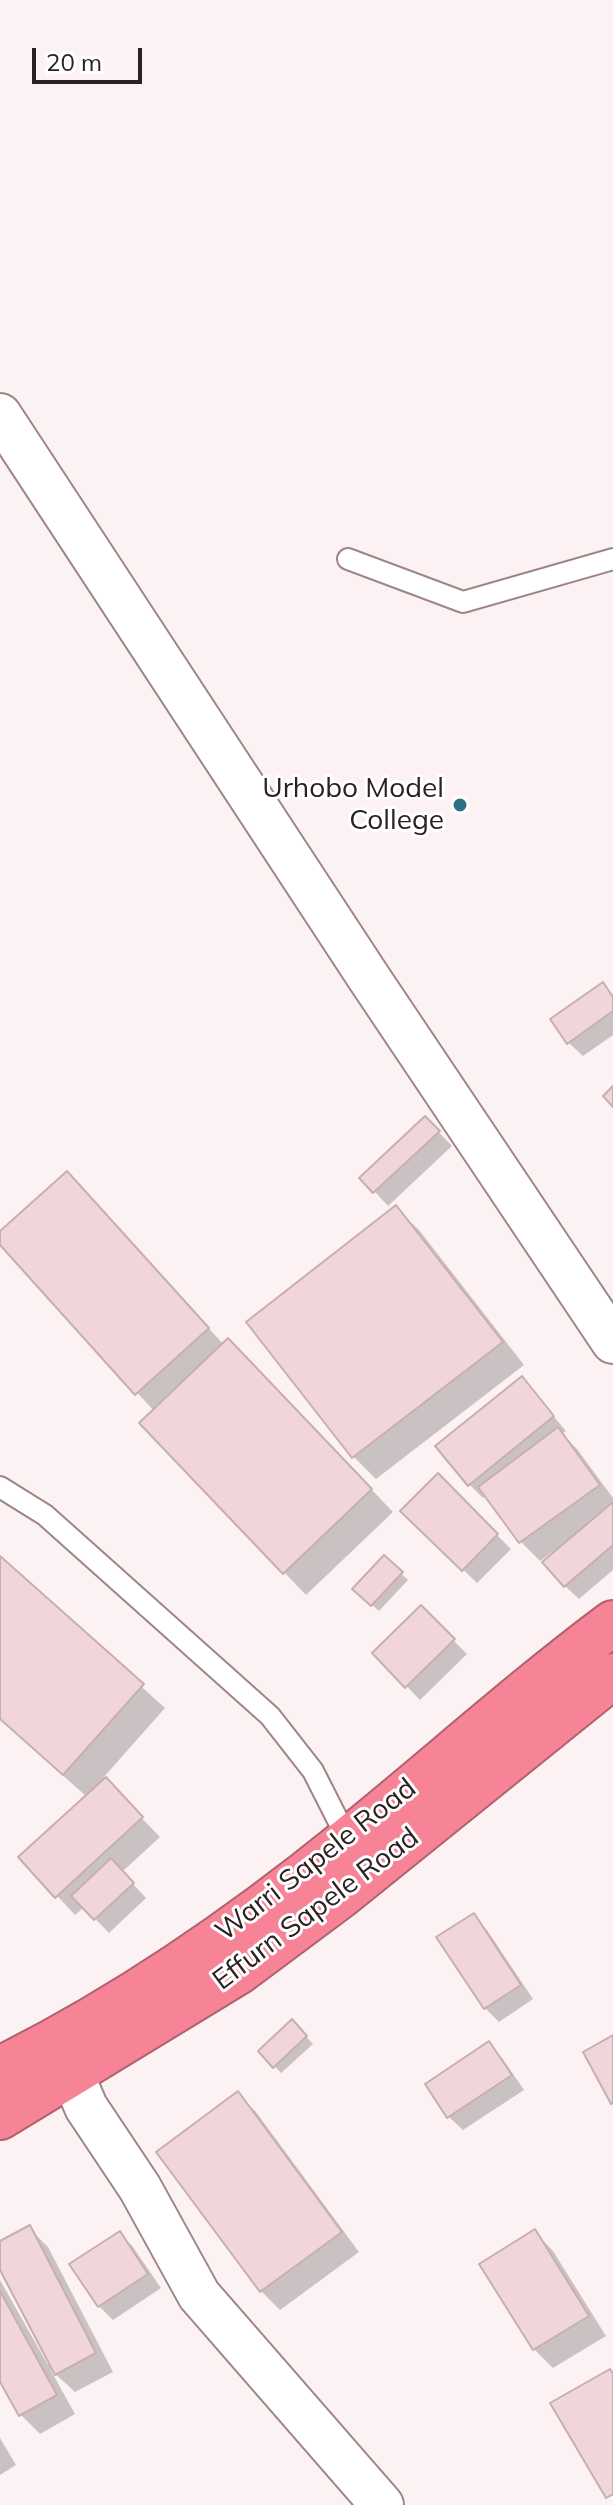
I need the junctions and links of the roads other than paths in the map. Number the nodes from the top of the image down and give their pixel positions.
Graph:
1 (0, 415) edge
2 (348, 559) dead end
3 (613, 559) edge
4 (613, 1342) edge
5 (0, 1487) edge
6 (613, 1623) edge
7 (613, 1676) edge
8 (563, 1687) junction
9 (348, 1840) junction
10 (0, 2069) edge
11 (72, 2074) junction
12 (0, 2117) edge
13 (382, 2505) edge

1 - 4 street
2 - 3 lane
5 - 9 lane
6 - 8 highway, Warri Sapele Road
7 - 8 highway, Effurn Sapele Road
8 - 9 highway, Warri Sapele Road
8 - 11 highway, Effurn Sapele Road
9 - 10 highway, Warri Sapele Road
11 - 12 highway, Effurn Sapele Road
11 - 13 street

